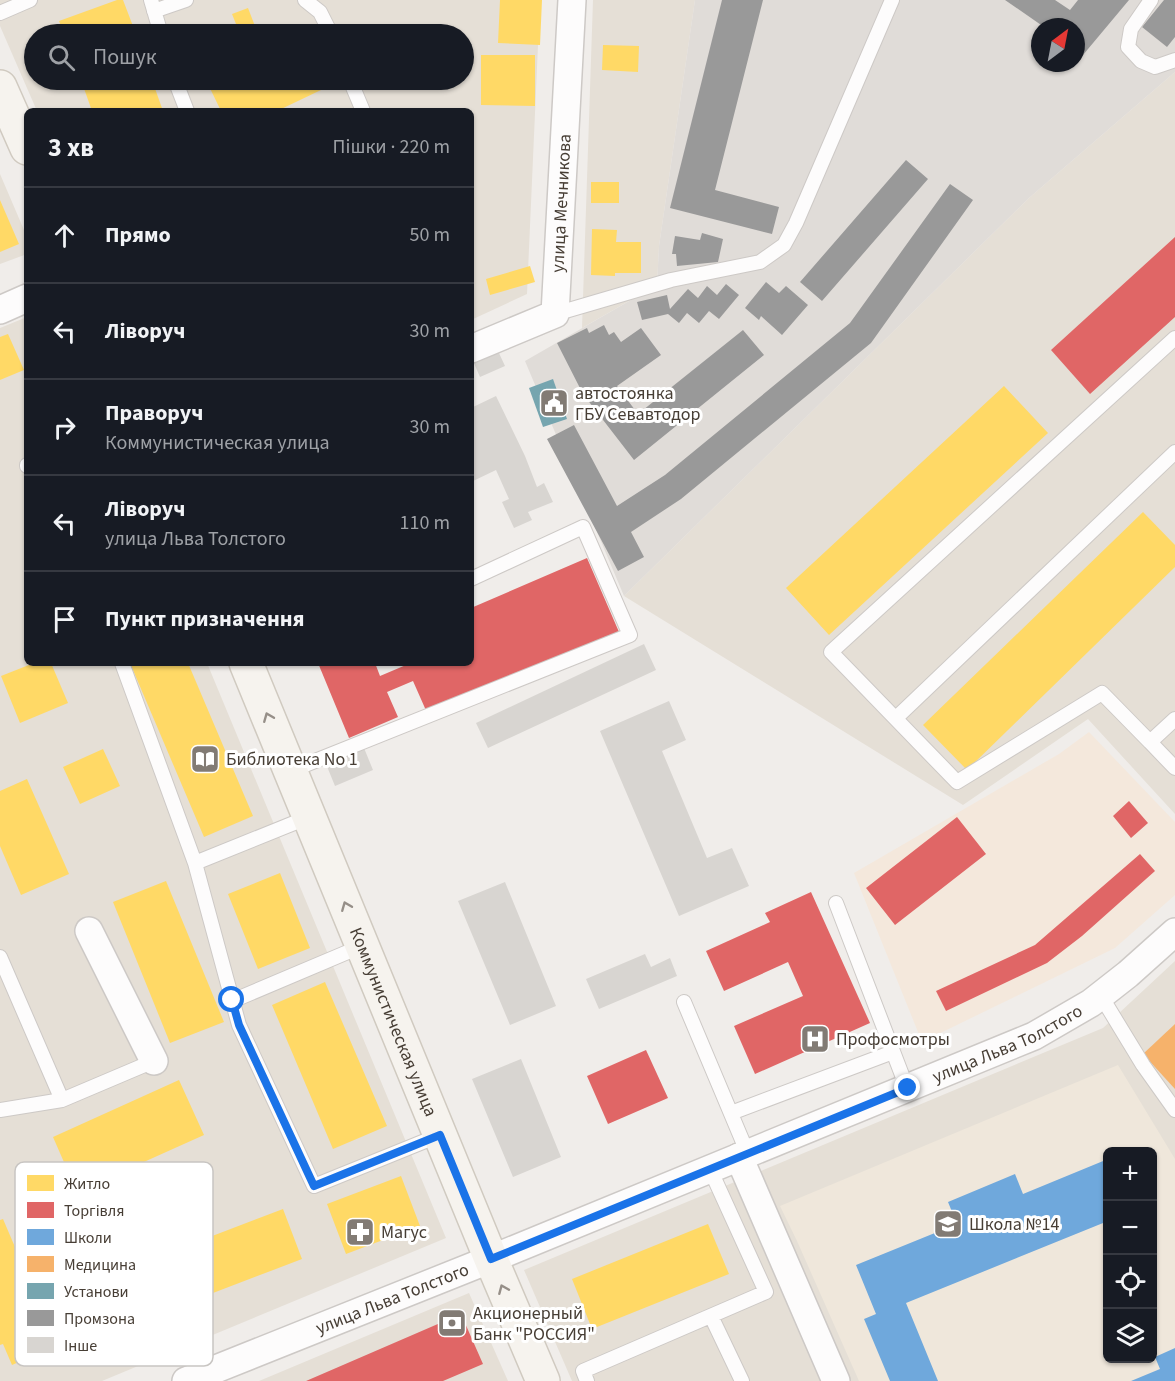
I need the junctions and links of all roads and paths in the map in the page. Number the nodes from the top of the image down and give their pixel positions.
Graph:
1 (30, 0) edge
2 (186, 0) edge
3 (305, 0) edge
4 (573, 0) edge
5 (892, 0) edge
6 (1151, 0) edge
7 (153, 5) edge
8 (0, 13) edge
9 (158, 24) edge
10 (326, 24) edge
11 (1175, 60) edge
12 (0, 87) edge
13 (179, 90) edge
14 (354, 90) edge
15 (186, 108) edge
16 (362, 108) edge
17 (24, 141) edge
18 (24, 299) edge
19 (0, 310) edge
20 (555, 314) junction
21 (1175, 338) edge
22 (474, 348) edge
23 (1175, 452) edge
24 (474, 578) edge
25 (123, 666) edge
26 (247, 666) edge
27 (896, 718) junction
28 (1175, 719) edge
29 (1150, 742) junction
30 (1175, 768) edge
31 (290, 771) junction
32 (309, 817) junction
33 (195, 863) junction
34 (836, 903) dead end
35 (89, 931) dead end
36 (1175, 932) edge
37 (362, 946) junction
38 (0, 957) edge
39 (1101, 996) junction
40 (232, 1000) junction
41 (684, 1002) dead end
42 (893, 1052) junction
43 (154, 1061) joint
44 (908, 1088) junction
45 (62, 1100) junction
46 (0, 1110) edge
47 (1175, 1110) edge
48 (731, 1113) junction
49 (440, 1135) junction
50 (744, 1156) junction
51 (710, 1169) junction
52 (491, 1259) junction
53 (711, 1316) junction
54 (186, 1381) edge
55 (543, 1381) edge
56 (587, 1381) edge
57 (742, 1381) edge
58 (836, 1381) edge

1 - 8 lane
2 - 7 lane
3 - 10 lane
4 - 20 street, улица Мечникова
5 - 20 lane
6 - 11 lane
7 - 9 lane
12 - 17 street
13 - 15 lane
14 - 16 lane
18 - 19 street
20 - 22 street
21 - 27 lane
23 - 27 lane
24 - 31 lane
25 - 33 lane
31 -> 26 street, Коммунистическая улица
27 - 29 lane
28 - 29 lane
29 - 30 lane
31 - 32 street, Коммунистическая улица
32 - 33 lane
37 -> 32 street, Коммунистическая улица
33 - 40 lane
34 - 42 lane
35 - 43 street
36 - 39 street, улица Льва Толстого
37 - 40 lane
37 - 49 street, Коммунистическая улица
38 - 45 lane
39 - 44 street, улица Льва Толстого
39 - 47 lane
40 - 49 lane
41 - 48 lane
42 - 44 lane
42 - 48 lane
43 - 45 lane
44 - 50 street, улица Льва Толстого
45 - 46 lane
48 - 50 lane
49 - 52 street, Коммунистическая улица
50 - 51 street, улица Льва Толстого
50 - 58 street
51 - 52 street, улица Льва Толстого
51 - 53 lane
52 - 54 street, улица Льва Толстого
55 -> 52 street, Коммунистическая улица
53 - 56 lane
53 - 57 lane

